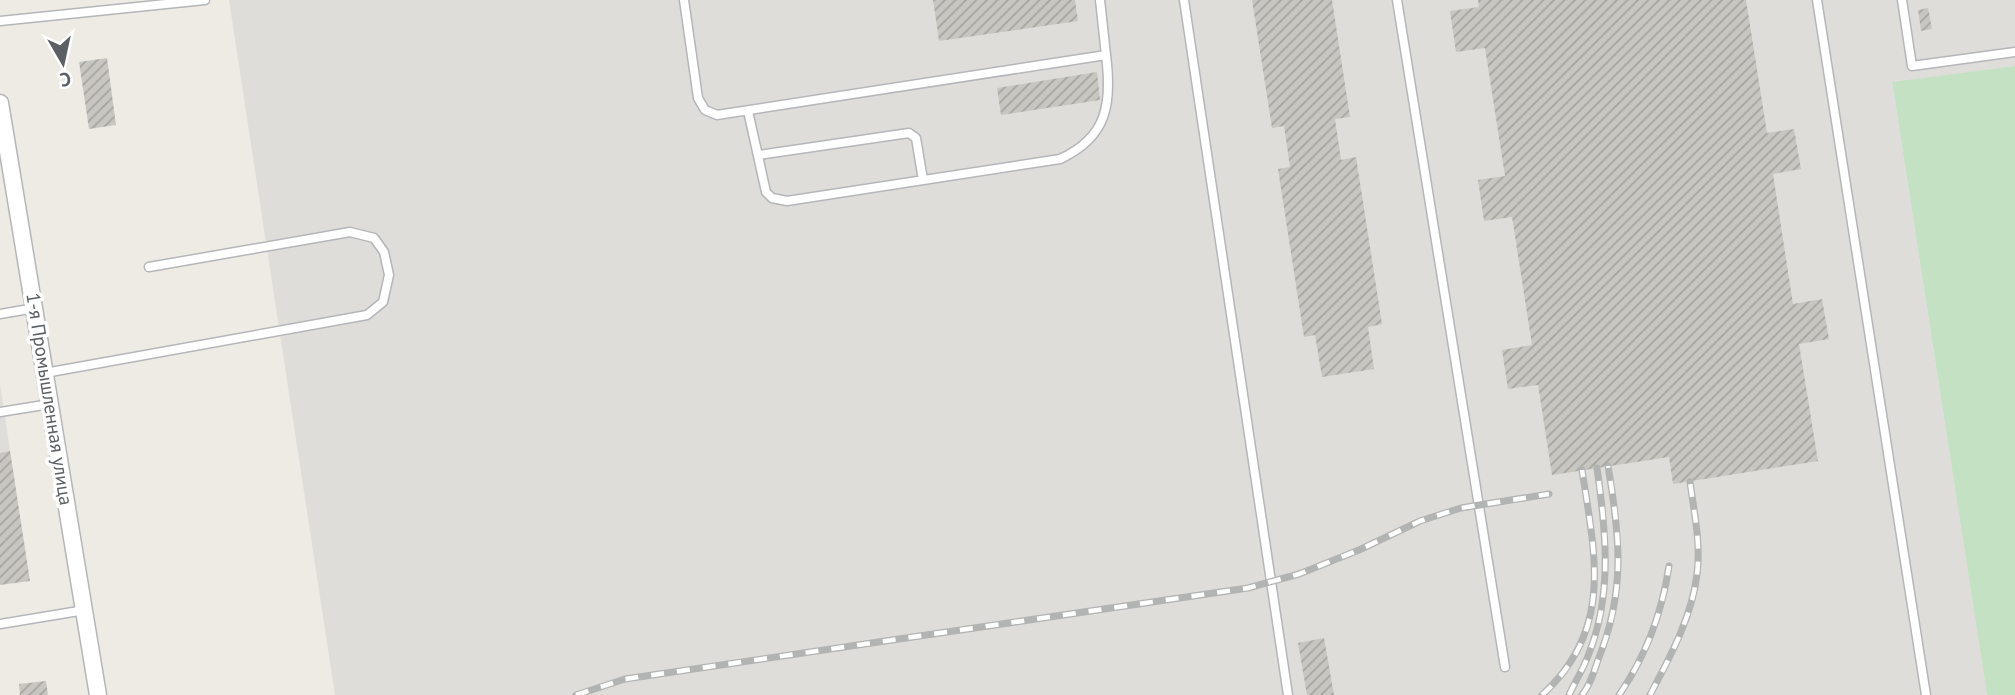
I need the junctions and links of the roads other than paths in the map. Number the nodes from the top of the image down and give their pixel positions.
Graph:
1 (205, 0) edge
2 (684, 0) edge
3 (1100, 0) edge
4 (1184, 0) edge
5 (1398, 0) edge
6 (1817, 0) edge
7 (1902, 0) edge
8 (0, 21) edge
9 (2015, 52) edge
10 (1106, 55) junction
11 (0, 103) edge
12 (748, 111) junction
13 (3, 137) edge
14 (759, 155) junction
15 (923, 180) junction
16 (149, 267) dead end
17 (34, 308) junction
18 (0, 314) edge
19 (45, 373) junction
20 (50, 404) junction
21 (0, 412) edge
22 (85, 610) junction
23 (0, 624) edge
24 (1505, 667) dead end
25 (98, 695) edge
26 (1288, 695) edge
27 (1926, 695) edge

1 - 8 lane
2 - 12 lane
3 - 10 lane
4 - 26 lane
5 - 24 lane
6 - 27 lane
7 - 9 lane
10 - 12 lane
10 - 15 lane
11 - 13 street, 1-я Промышленная улица
12 - 14 lane
13 - 17 street, 1-я Промышленная улица
14 - 15 lane
14 - 15 lane
16 - 19 lane
17 - 18 lane
17 - 19 street, 1-я Промышленная улица
19 - 20 street, 1-я Промышленная улица
20 - 21 lane
20 - 22 street, 1-я Промышленная улица
22 - 23 lane
22 - 25 street, 1-я Промышленная улица

